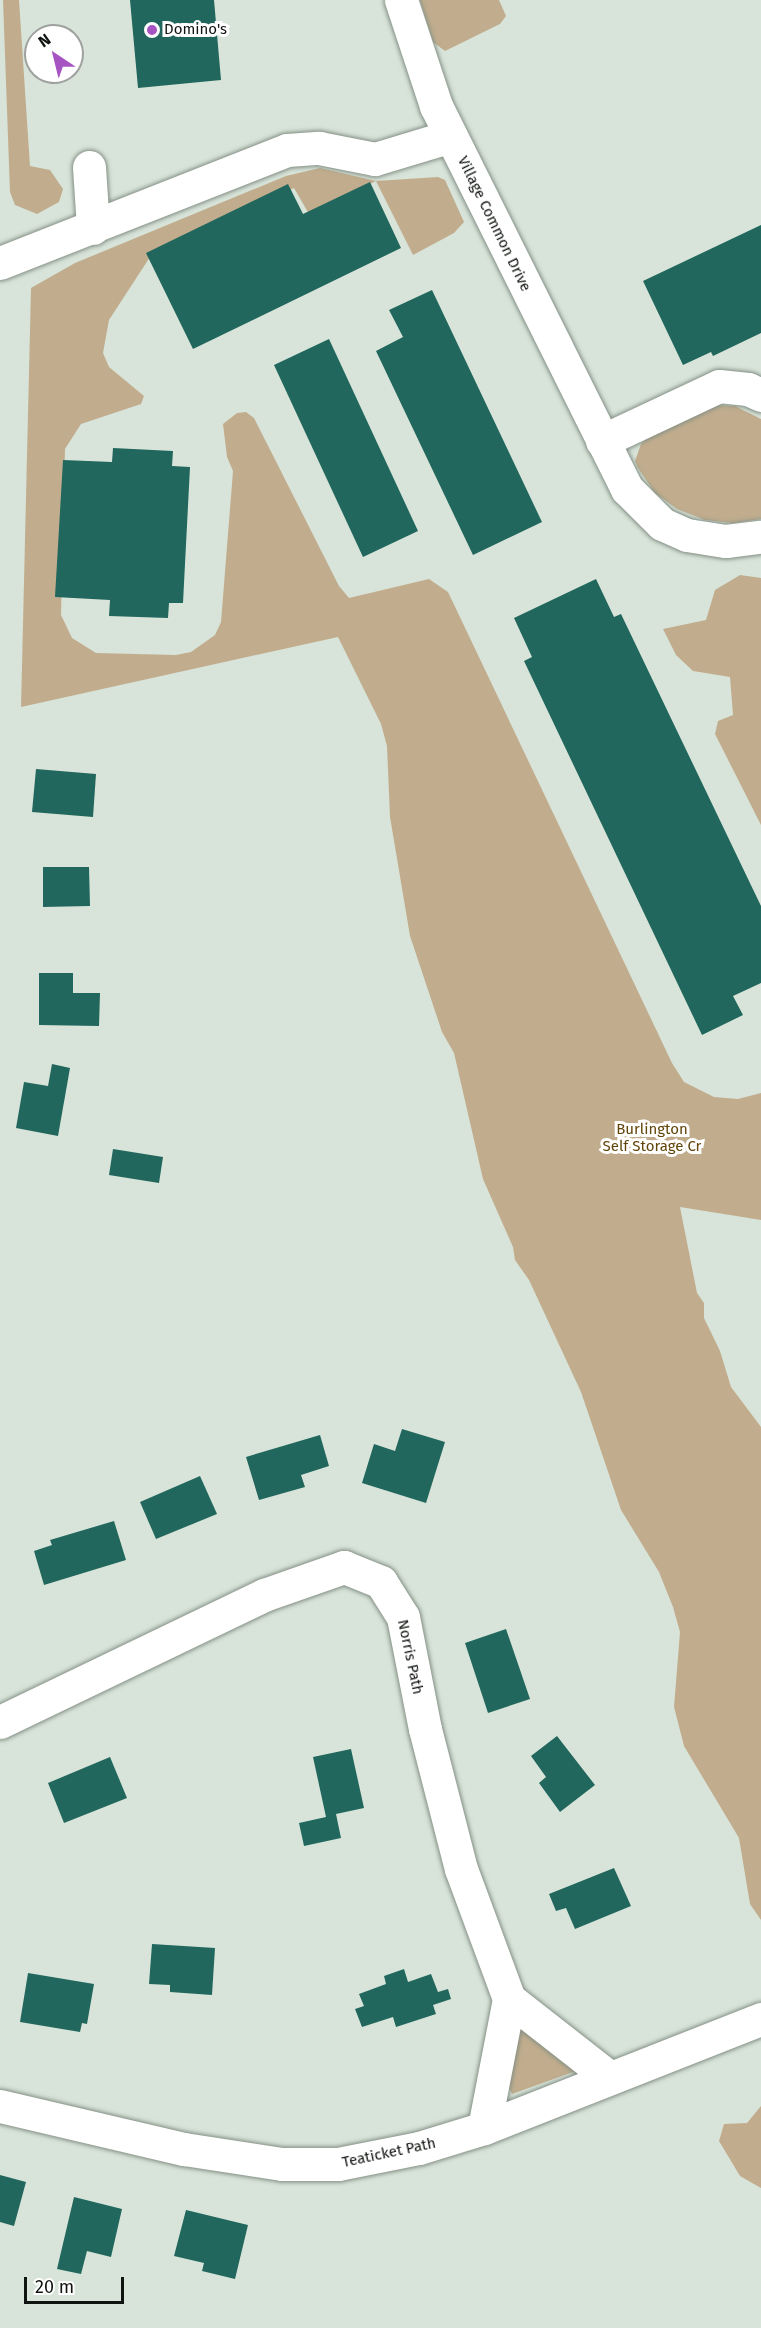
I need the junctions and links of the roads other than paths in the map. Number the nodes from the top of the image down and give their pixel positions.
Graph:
1 (401, 0) edge
2 (451, 136) junction
3 (89, 167) dead end
4 (93, 228) junction
5 (0, 263) edge
6 (761, 395) edge
7 (602, 441) junction
8 (761, 537) edge
9 (0, 1722) edge
10 (509, 1999) junction
11 (761, 2019) edge
12 (610, 2078) junction
13 (0, 2106) edge
14 (484, 2128) junction

1 - 2 street, Village Common Drive
2 - 4 street
2 - 7 street, Village Common Drive
3 - 4 street
4 - 5 street
6 - 7 street
7 - 8 street, Village Common Drive
9 - 10 street, Norris Path
10 - 12 street
10 - 14 street
11 - 12 street, Teaticket Path
12 - 14 street, Teaticket Path
13 - 14 street, Teaticket Path

